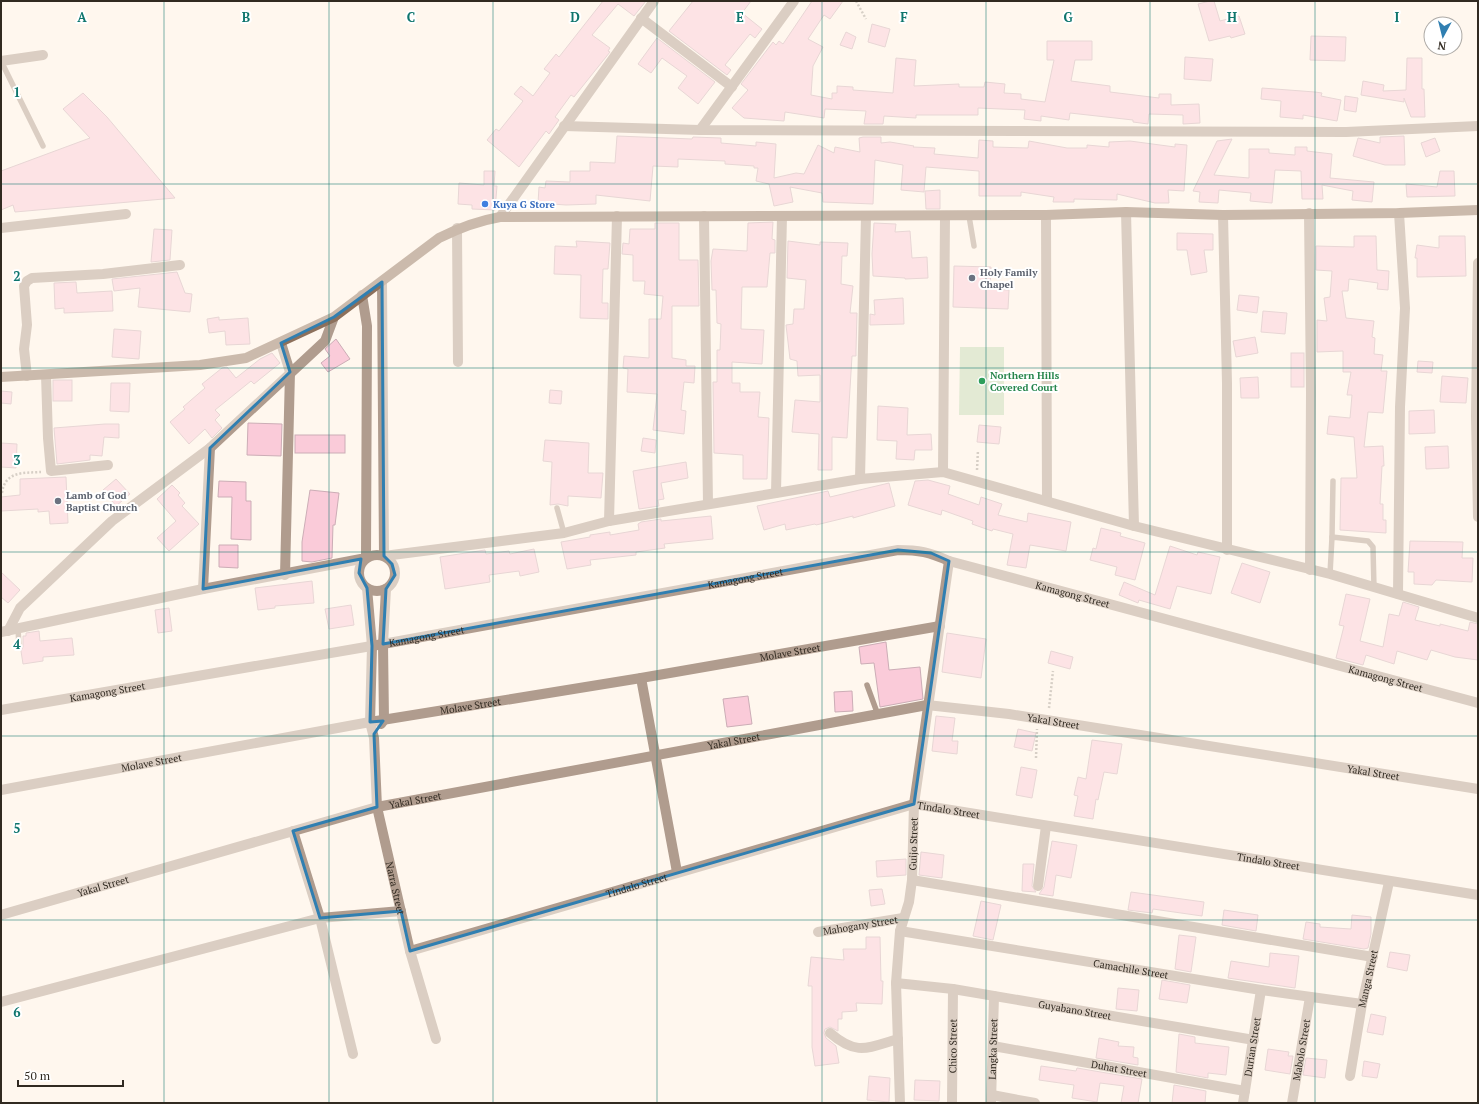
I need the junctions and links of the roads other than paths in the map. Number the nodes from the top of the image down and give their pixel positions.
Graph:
1 (654, 1) edge
2 (794, 1) edge
3 (641, 18) junction
4 (43, 55) dead end
5 (1, 61) edge
6 (732, 87) junction
7 (564, 126) junction
8 (1478, 126) edge
9 (700, 130) junction
10 (44, 146) dead end
11 (1478, 210) edge
12 (1126, 212) junction
13 (1309, 213) junction
14 (1399, 213) junction
15 (126, 214) dead end
16 (1046, 215) junction
17 (1223, 215) junction
18 (617, 216) junction
19 (704, 216) junction
20 (782, 216) junction
21 (866, 216) junction
22 (945, 216) junction
23 (969, 216) junction
24 (500, 217) junction
25 (1, 228) edge
26 (457, 228) junction
27 (974, 246) dead end
28 (1478, 263) edge
29 (180, 265) dead end
30 (382, 282) junction
31 (362, 296) junction
32 (334, 317) junction
33 (281, 342) junction
34 (458, 362) dead end
35 (290, 372) junction
36 (46, 375) junction
37 (27, 376) junction
38 (1, 377) edge
39 (1477, 408) edge
40 (210, 448) junction
41 (108, 465) dead end
42 (944, 472) junction
43 (860, 479) junction
44 (1333, 481) dead end
45 (776, 493) junction
46 (1047, 501) junction
47 (708, 504) junction
48 (556, 508) dead end
49 (1478, 517) edge
50 (609, 521) junction
51 (1134, 526) junction
52 (564, 533) junction
53 (1332, 537) junction
54 (1227, 550) junction
55 (384, 556) junction
56 (366, 558) junction
57 (949, 561) junction
58 (1310, 570) junction
59 (285, 574) junction
60 (1330, 574) junction
61 (367, 588) junction
62 (386, 588) junction
63 (1374, 588) junction
64 (203, 589) junction
65 (1398, 594) junction
66 (1478, 618) edge
67 (940, 626) junction
68 (9, 630) edge
69 (383, 644) junction
70 (372, 646) junction
71 (19, 647) dead end
72 (641, 678) junction
73 (867, 685) dead end
74 (1478, 703) edge
75 (927, 705) junction
76 (1, 710) edge
77 (878, 715) junction
78 (384, 720) junction
79 (370, 722) junction
80 (374, 734) junction
81 (656, 756) junction
82 (1478, 789) edge
83 (1, 790) edge
84 (914, 804) junction
85 (377, 807) junction
86 (1046, 826) junction
87 (293, 831) junction
88 (677, 872) junction
89 (912, 880) junction
90 (1389, 882) junction
91 (1038, 886) dead end
92 (1478, 895) edge
93 (401, 911) junction
94 (1, 915) edge
95 (320, 918) junction
96 (903, 918) junction
97 (900, 931) junction
98 (818, 932) dead end
99 (410, 951) junction
100 (1374, 957) junction
101 (896, 983) junction
102 (953, 989) junction
103 (1261, 990) junction
104 (994, 996) junction
105 (1310, 997) junction
106 (1, 1002) edge
107 (1362, 1004) junction
108 (830, 1033) dead end
109 (898, 1039) junction
110 (436, 1040) dead end
111 (1254, 1040) junction
112 (993, 1046) junction
113 (353, 1054) dead end
114 (1350, 1076) dead end
115 (1245, 1091) junction
116 (991, 1099) edge
117 (900, 1103) edge
118 (952, 1103) edge
119 (1035, 1103) edge
120 (1243, 1103) edge
121 (1292, 1103) edge

1 - 3 street
2 - 6 street
3 - 6 street
3 - 7 street
4 - 5 street
5 - 10 lane
6 - 9 street
7 - 9 street
7 - 24 street
8 - 9 street
11 - 14 street
12 - 16 street
12 - 17 street
12 - 51 street
13 - 14 street
13 - 17 street
13 - 58 street
14 - 65 street
15 - 25 street
16 - 23 street
16 - 46 street
17 - 54 street
18 - 19 street
18 - 24 street
18 - 50 street
19 - 20 street
19 - 47 street
20 - 21 street
20 - 45 street
21 - 22 street
21 - 43 street
22 - 23 street
22 - 42 street
23 - 27 lane
24 - 26 street
26 - 30 street
26 - 34 street
28 - 39 street
29 - 37 street
30 - 31 street
30 - 55 street
31 - 32 street
31 - 56 street
32 - 33 street
32 - 35 street
33 - 35 street
33 - 36 street
35 - 40 street
35 - 59 street
36 - 37 street
36 - 41 street
37 - 38 street
39 - 49 street
40 - 64 street
40 - 68 street
42 - 43 street
42 - 46 street
43 - 45 street
44 - 53 lane
45 - 47 street
46 - 51 street
47 - 50 street
48 - 52 lane
50 - 52 street
51 - 54 street
52 - 55 street
53 - 60 lane
53 - 63 lane
54 - 58 street
55 - 56 street
55 - 62 street
56 - 59 street
56 - 61 street
57 - 67 street, Guijo Street
57 - 69 street, Kamagong Street
57 - 74 street, Kamagong Street
58 - 60 street
59 - 64 street
60 - 63 street
61 - 62 street
61 - 70 street, Narra Street
62 - 69 street
63 - 65 street
64 - 68 street
65 - 66 street
67 - 72 street, Molave Street
67 - 75 street, Guijo Street
68 - 71 lane
69 - 70 street, Kamagong Street
69 - 78 street
70 - 76 street, Kamagong Street
70 - 79 street, Narra Street
72 - 78 street, Molave Street
72 - 81 street
73 - 77 lane
75 - 77 street, Yakal Street
75 - 82 street, Yakal Street
75 - 84 street, Guijo Street
77 - 81 street, Yakal Street
78 - 79 street, Molave Street
78 - 80 street
79 - 80 street, Narra Street
79 - 83 street, Molave Street
80 - 85 street, Narra Street
81 - 85 street, Yakal Street
81 - 88 street
84 - 86 street, Tindalo Street
84 - 88 street, Tindalo Street
84 - 89 street, Guijo Street
85 - 87 street, Yakal Street
85 - 93 street, Narra Street
86 - 90 street, Tindalo Street
86 - 91 street
87 - 94 street, Yakal Street
87 - 95 street
88 - 99 street, Tindalo Street
89 - 96 street, Guijo Street
89 - 100 street
90 - 92 street, Tindalo Street
90 - 100 street, Manga Street
93 - 95 street
93 - 99 street, Narra Street
95 - 106 street
95 - 113 street
96 - 97 street, Guijo Street
96 - 98 street, Mahogany Street
97 - 101 street, Guijo Street
97 - 103 street, Camachile Street
99 - 110 street, Narra Street
100 - 107 street, Manga Street
101 - 102 street, Guyabano Street
101 - 109 street, Guijo Street
102 - 104 street, Guyabano Street
102 - 118 street, Chico Street
103 - 105 street, Camachile Street
103 - 111 street, Durian Street
104 - 111 street, Guyabano Street
104 - 112 street, Langka Street
105 - 107 street, Camachile Street
105 - 121 street, Mabolo Street
107 - 114 street, Manga Street
108 - 109 street
109 - 117 street, Guijo Street
111 - 115 street, Durian Street
112 - 115 street, Duhat Street
112 - 116 street, Langka Street
115 - 120 street, Durian Street
116 - 119 street

